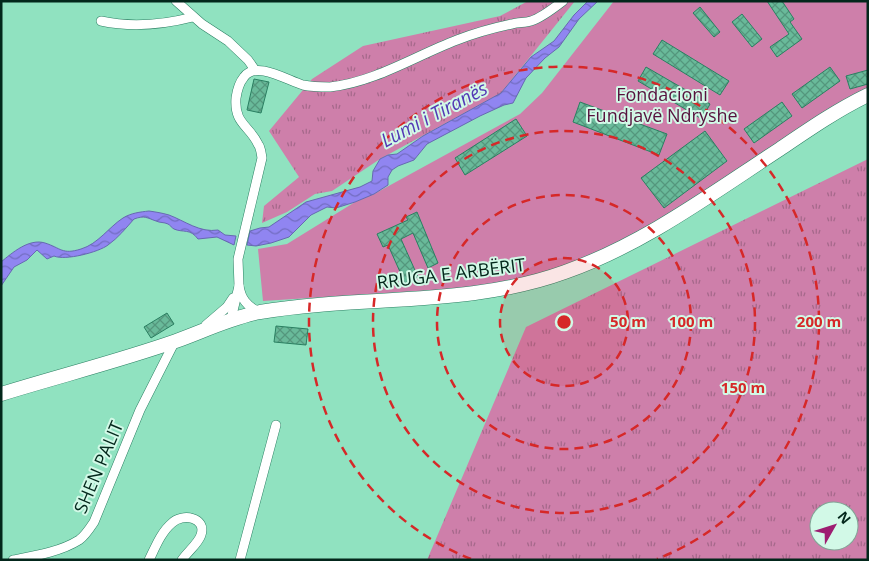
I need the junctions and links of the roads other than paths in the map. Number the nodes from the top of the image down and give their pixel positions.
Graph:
1 (176, 1) edge
2 (562, 1) edge
3 (193, 17) junction
4 (101, 21) dead end
5 (254, 70) junction
6 (868, 95) edge
7 (239, 286) junction
8 (260, 312) junction
9 (231, 319) junction
10 (197, 332) junction
11 (175, 341) junction
12 (1, 394) edge
13 (276, 425) dead end
14 (39, 557) edge
15 (13, 560) edge
16 (149, 560) edge
17 (182, 560) edge
18 (240, 560) edge

1 - 3 street
2 - 5 street
3 - 4 street
3 - 5 street
5 - 7 street
6 - 8 main road, RRUGA E ARBËRIT
7 - 8 street
7 - 9 street
7 - 10 street
8 - 9 main road, RRUGA E ARBËRIT
9 - 10 main road, RRUGA E ARBËRIT
10 - 11 main road, RRUGA E ARBËRIT
11 - 12 main road, RRUGA E ARBËRIT
11 - 14 street, SHEN PALIT
13 - 18 street
14 - 15 street, SHEN PALIT
16 - 17 street

